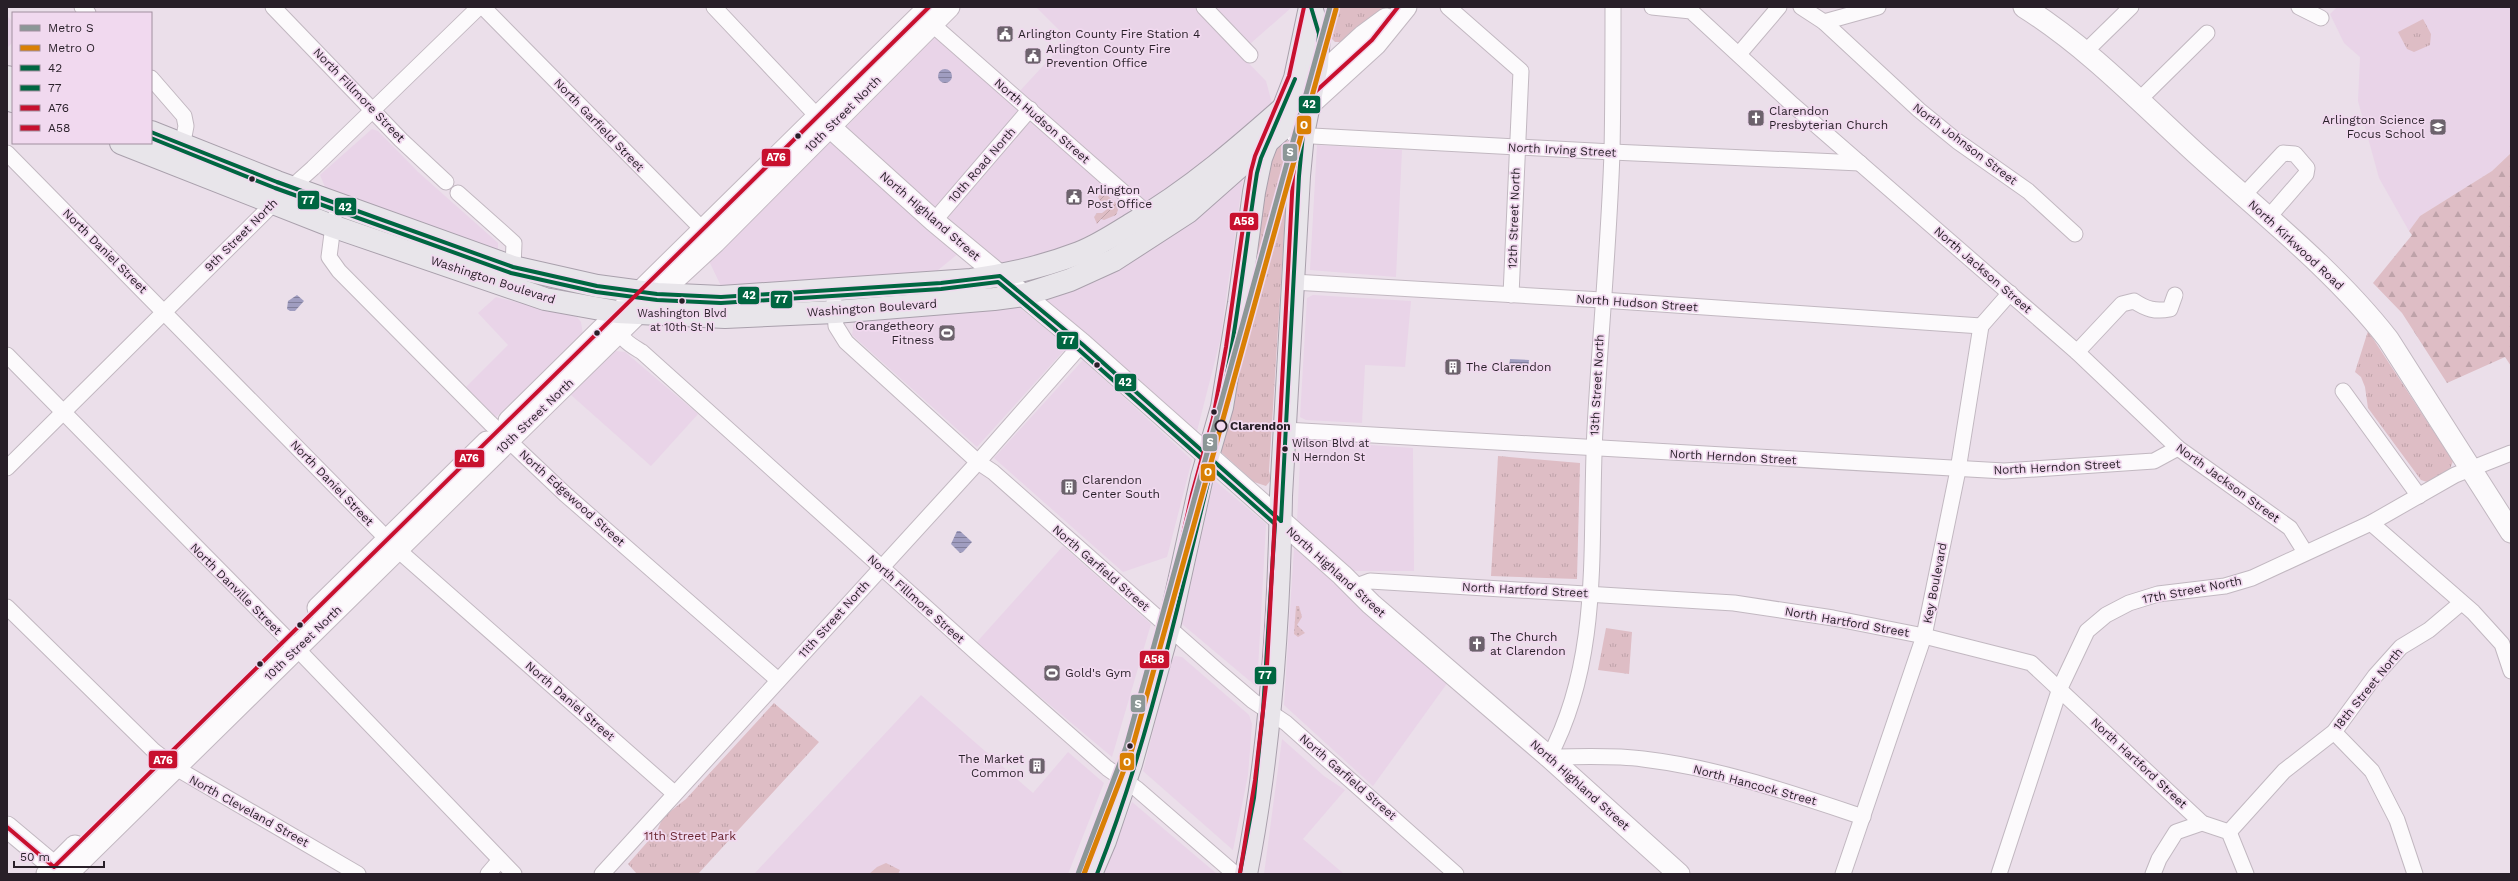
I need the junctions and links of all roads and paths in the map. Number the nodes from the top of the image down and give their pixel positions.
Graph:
1 (274, 7) edge
2 (480, 7) edge
3 (483, 7) edge
4 (714, 7) edge
5 (949, 7) edge
6 (1204, 7) edge
7 (1311, 7) edge
8 (1402, 7) edge
9 (1406, 7) edge
10 (1448, 7) edge
11 (1613, 7) edge
12 (1652, 7) edge
13 (1780, 7) edge
14 (1801, 7) edge
15 (1878, 7) edge
16 (2024, 7) edge
17 (2048, 7) edge
18 (2131, 7) edge
19 (2299, 7) edge
20 (927, 15) edge
21 (2321, 18) dead end
22 (1824, 22) junction
23 (2207, 33) dead end
24 (2088, 49) junction
25 (1739, 54) junction
26 (1250, 55) dead end
27 (152, 79) edge
28 (1314, 81) junction
29 (2141, 98) junction
30 (1308, 106) junction
31 (1283, 108) junction
32 (373, 109) junction
33 (1030, 109) junction
34 (823, 122) junction
35 (152, 133) edge
36 (1303, 134) junction
37 (1266, 143) junction
38 (126, 144) edge
39 (1517, 147) junction
40 (1612, 152) junction
41 (7, 153) edge
42 (180, 155) junction
43 (1860, 163) junction
44 (446, 182) dead end
45 (292, 187) junction
46 (458, 193) dead end
47 (2246, 193) junction
48 (274, 202) junction
49 (338, 205) junction
50 (2270, 215) junction
51 (934, 221) junction
52 (1151, 225) junction
53 (332, 226) junction
54 (2075, 234) dead end
55 (708, 236) junction
56 (1000, 276) junction
57 (508, 277) junction
58 (1293, 282) junction
59 (832, 290) junction
60 (647, 293) junction
61 (2010, 293) junction
62 (1024, 295) junction
63 (1511, 295) junction
64 (2175, 295) dead end
65 (1602, 300) junction
66 (164, 311) junction
67 (835, 312) junction
68 (624, 320) junction
69 (1981, 326) junction
70 (1082, 344) junction
71 (2077, 352) junction
72 (7, 355) edge
73 (2343, 391) dead end
74 (63, 413) junction
75 (1285, 430) junction
76 (504, 436) junction
77 (2178, 448) junction
78 (1594, 449) junction
79 (2511, 453) edge
80 (1208, 457) junction
81 (978, 462) junction
82 (7, 468) edge
83 (2476, 468) junction
84 (1958, 470) junction
85 (2419, 496) junction
86 (2511, 514) edge
87 (1281, 521) junction
88 (2371, 523) junction
89 (2511, 532) edge
90 (393, 545) junction
91 (2305, 552) junction
92 (882, 567) junction
93 (1354, 587) junction
94 (1591, 593) junction
95 (2460, 603) junction
96 (7, 607) edge
97 (1169, 628) junction
98 (1924, 636) junction
99 (291, 644) junction
100 (2511, 671) edge
101 (778, 680) junction
102 (2060, 688) junction
103 (1268, 711) junction
104 (2334, 732) junction
105 (1549, 757) junction
106 (170, 763) junction
107 (1126, 781) junction
108 (674, 793) junction
109 (1863, 816) junction
110 (2202, 823) junction
111 (7, 827) edge
112 (2229, 832) junction
113 (500, 860) junction
114 (58, 872) edge
115 (608, 872) edge
116 (358, 874) edge
117 (488, 874) edge
118 (514, 874) edge
119 (1091, 874) edge
120 (1235, 874) edge
121 (1246, 874) edge
122 (1456, 874) edge
123 (1679, 874) edge
124 (1843, 874) edge
125 (1999, 874) edge
126 (2153, 874) edge
127 (2246, 874) edge
128 (2414, 874) edge

1 - 32 street, North Fillmore Street
2 - 32 street, 9th Street North
3 - 55 street, North Garfield Street
4 - 34 street, North Highland Street
5 - 20 main road, 10th Street North
6 - 26 street
7 - 28 main road
7 - 31 main road
8 - 28 main road, Washington Boulevard
9 - 30 main road, Washington Boulevard
10 - 39 street, 12th Street North
11 - 40 street, 13th Street North
12 - 25 street, North Jackson Street
13 - 25 street
14 - 22 street, North Johnson Street
15 - 22 street
16 - 24 main road, North Kirkwood Road
17 - 24 main road, North Kirkwood Road
18 - 24 street
19 - 21 street
20 - 33 street, North Hudson Street
20 - 34 main road, 10th Street North
22 - 54 street, North Johnson Street
23 - 29 street
24 - 29 main road, North Kirkwood Road
25 - 43 street, North Jackson Street
27 - 42 street
28 - 30 main road
28 - 31 main road, Washington Boulevard
29 - 47 main road, North Kirkwood Road
30 - 36 main road
30 - 37 main road, Washington Boulevard
31 - 37 main road
31 - 52 main road, Washington Boulevard
32 - 44 street, North Fillmore Street
32 - 45 street, 9th Street North
33 - 51 street, 10th Road North
33 - 52 street, North Hudson Street
34 - 51 main road, North Highland Street
34 - 55 main road, 10th Street North
35 - 42 main road, Washington Boulevard
36 - 37 street, North Irving Street
36 - 39 street, North Irving Street
36 - 58 main road
37 - 52 main road, Washington Boulevard
37 - 80 main road
38 - 42 main road, Washington Boulevard
39 - 40 street, North Irving Street
39 - 63 street, 12th Street North
40 - 43 street, North Irving Street
40 - 65 street, 13th Street North
41 - 66 street, North Daniel Street
42 - 45 main road, Washington Boulevard
42 - 48 main road, Washington Boulevard
43 - 61 street, North Jackson Street
45 - 48 street, 9th Street North
45 - 49 main road, Washington Boulevard
46 - 57 street
47 - 50 main road, North Kirkwood Road
47 - 50 street
48 - 53 main road, Washington Boulevard
48 - 66 street, 9th Street North
49 - 53 street, North Edgewood Street
49 - 57 main road, Washington Boulevard
50 - 83 main road, North Kirkwood Road
51 - 56 main road, North Highland Street
52 - 56 main road, Washington Boulevard
52 - 62 main road, Washington Boulevard
53 - 57 main road, Washington Boulevard
53 - 76 street, North Edgewood Street
55 - 60 main road, 10th Street North
56 - 59 main road, Washington Boulevard
56 - 62 main road, North Highland Street
57 - 60 main road, Washington Boulevard
57 - 68 main road, Washington Boulevard
58 - 63 street, North Hudson Street
58 - 75 main road
59 - 60 main road, Washington Boulevard
59 - 67 street, North Garfield Street
60 - 68 main road, 10th Street North
61 - 69 street
61 - 71 street, North Jackson Street
62 - 67 main road, Washington Boulevard
62 - 70 main road, North Highland Street
63 - 65 street, North Hudson Street
64 - 71 street
65 - 69 street, North Hudson Street
65 - 78 street, 13th Street North
66 - 74 street, 9th Street North
66 - 90 street, North Daniel Street
67 - 68 main road, Washington Boulevard
67 - 81 street, North Garfield Street
68 - 76 main road, 10th Street North
68 - 92 street, North Fillmore Street
69 - 84 street, Key Boulevard
70 - 80 main road, North Highland Street
70 - 81 street, 11th Street North
71 - 77 street, North Jackson Street
72 - 74 street, North Danville Street
73 - 85 street
74 - 82 street, 9th Street North
74 - 99 street, North Danville Street
75 - 78 street, North Herndon Street
75 - 87 main road
76 - 90 main road, 10th Street North
76 - 101 street, North Edgewood Street
77 - 84 street, North Herndon Street
77 - 91 street, North Jackson Street
78 - 84 street, North Herndon Street
78 - 94 street, 13th Street North
79 - 83 street, 17th Street North
80 - 87 main road, North Highland Street
80 - 97 main road
81 - 92 street, 11th Street North
81 - 97 street, North Garfield Street
83 - 85 street, 17th Street North
83 - 86 main road, North Kirkwood Road
83 - 89 main road, North Kirkwood Road
84 - 98 street, Key Boulevard
85 - 88 street, 17th Street North
87 - 93 main road, North Highland Street
87 - 103 main road
88 - 91 street, 17th Street North
88 - 95 street
90 - 99 main road, 10th Street North
90 - 108 street, North Daniel Street
91 - 102 street, 17th Street North
92 - 101 street, 11th Street North
92 - 107 street, North Fillmore Street
93 - 94 street, North Hartford Street
93 - 105 main road, North Highland Street
94 - 98 street, North Hartford Street
94 - 105 street, 13th Street North
95 - 100 street
95 - 104 street, 18th Street North
96 - 106 street, North Cleveland Street
97 - 103 street, North Garfield Street
97 - 107 main road
98 - 102 street, North Hartford Street
98 - 109 street, Key Boulevard
99 - 106 main road, 10th Street North
99 - 113 street, North Danville Street
101 - 108 street, 11th Street North
102 - 110 street, North Hartford Street
102 - 125 street, 17th Street North
103 - 121 main road
103 - 122 street, North Garfield Street
104 - 112 street, 18th Street North
104 - 128 street
105 - 109 street, North Hancock Street
105 - 123 main road, North Highland Street
106 - 114 main road, 10th Street North
106 - 116 street, North Cleveland Street
107 - 119 main road
107 - 120 street, North Fillmore Street
108 - 115 street, 11th Street North
109 - 124 street, Key Boulevard
110 - 112 street, North Hartford Street
110 - 126 street
111 - 114 main road
112 - 127 street
113 - 117 street
113 - 118 street, North Danville Street

